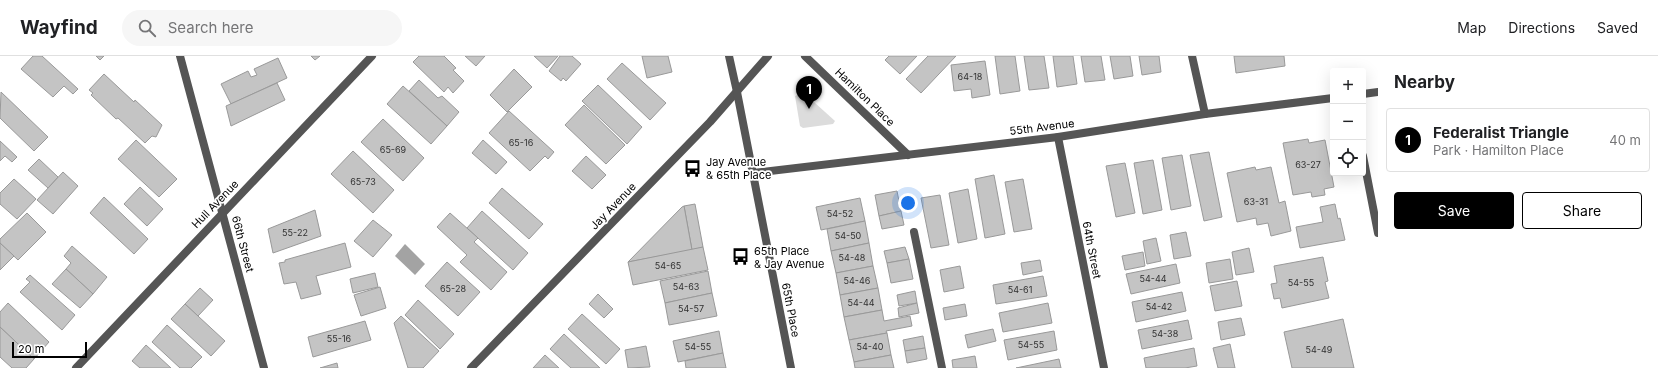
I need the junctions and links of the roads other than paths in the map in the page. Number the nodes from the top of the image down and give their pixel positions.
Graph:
1 (180, 56) edge
2 (372, 56) edge
3 (729, 56) edge
4 (768, 56) edge
5 (805, 56) edge
6 (1192, 56) edge
7 (738, 92) junction
8 (1378, 92) edge
9 (1366, 94) edge
10 (1330, 98) edge
11 (1205, 114) junction
12 (1058, 137) junction
13 (908, 155) junction
14 (1366, 171) edge
15 (753, 174) junction
16 (223, 212) junction
17 (914, 232) dead end
18 (1378, 233) edge
19 (76, 368) edge
20 (264, 368) edge
21 (471, 368) edge
22 (791, 368) edge
23 (942, 368) edge
24 (1104, 368) edge

1 - 16 street, 66th Street
2 - 16 street, Hull Avenue
3 - 7 street
4 - 7 street, Jay Avenue
5 - 13 street, Hamilton Place
6 - 11 street
7 - 15 street, 65th Place
7 - 21 street, Jay Avenue
8 - 9 street
10 - 11 street, 55th Avenue
11 - 12 street, 55th Avenue
12 - 13 street, 55th Avenue
12 - 24 street, 64th Street
13 - 15 street, 55th Avenue
14 - 18 street
15 - 22 street, 65th Place
16 - 19 street, Hull Avenue
16 - 20 street, 66th Street
17 - 23 street

